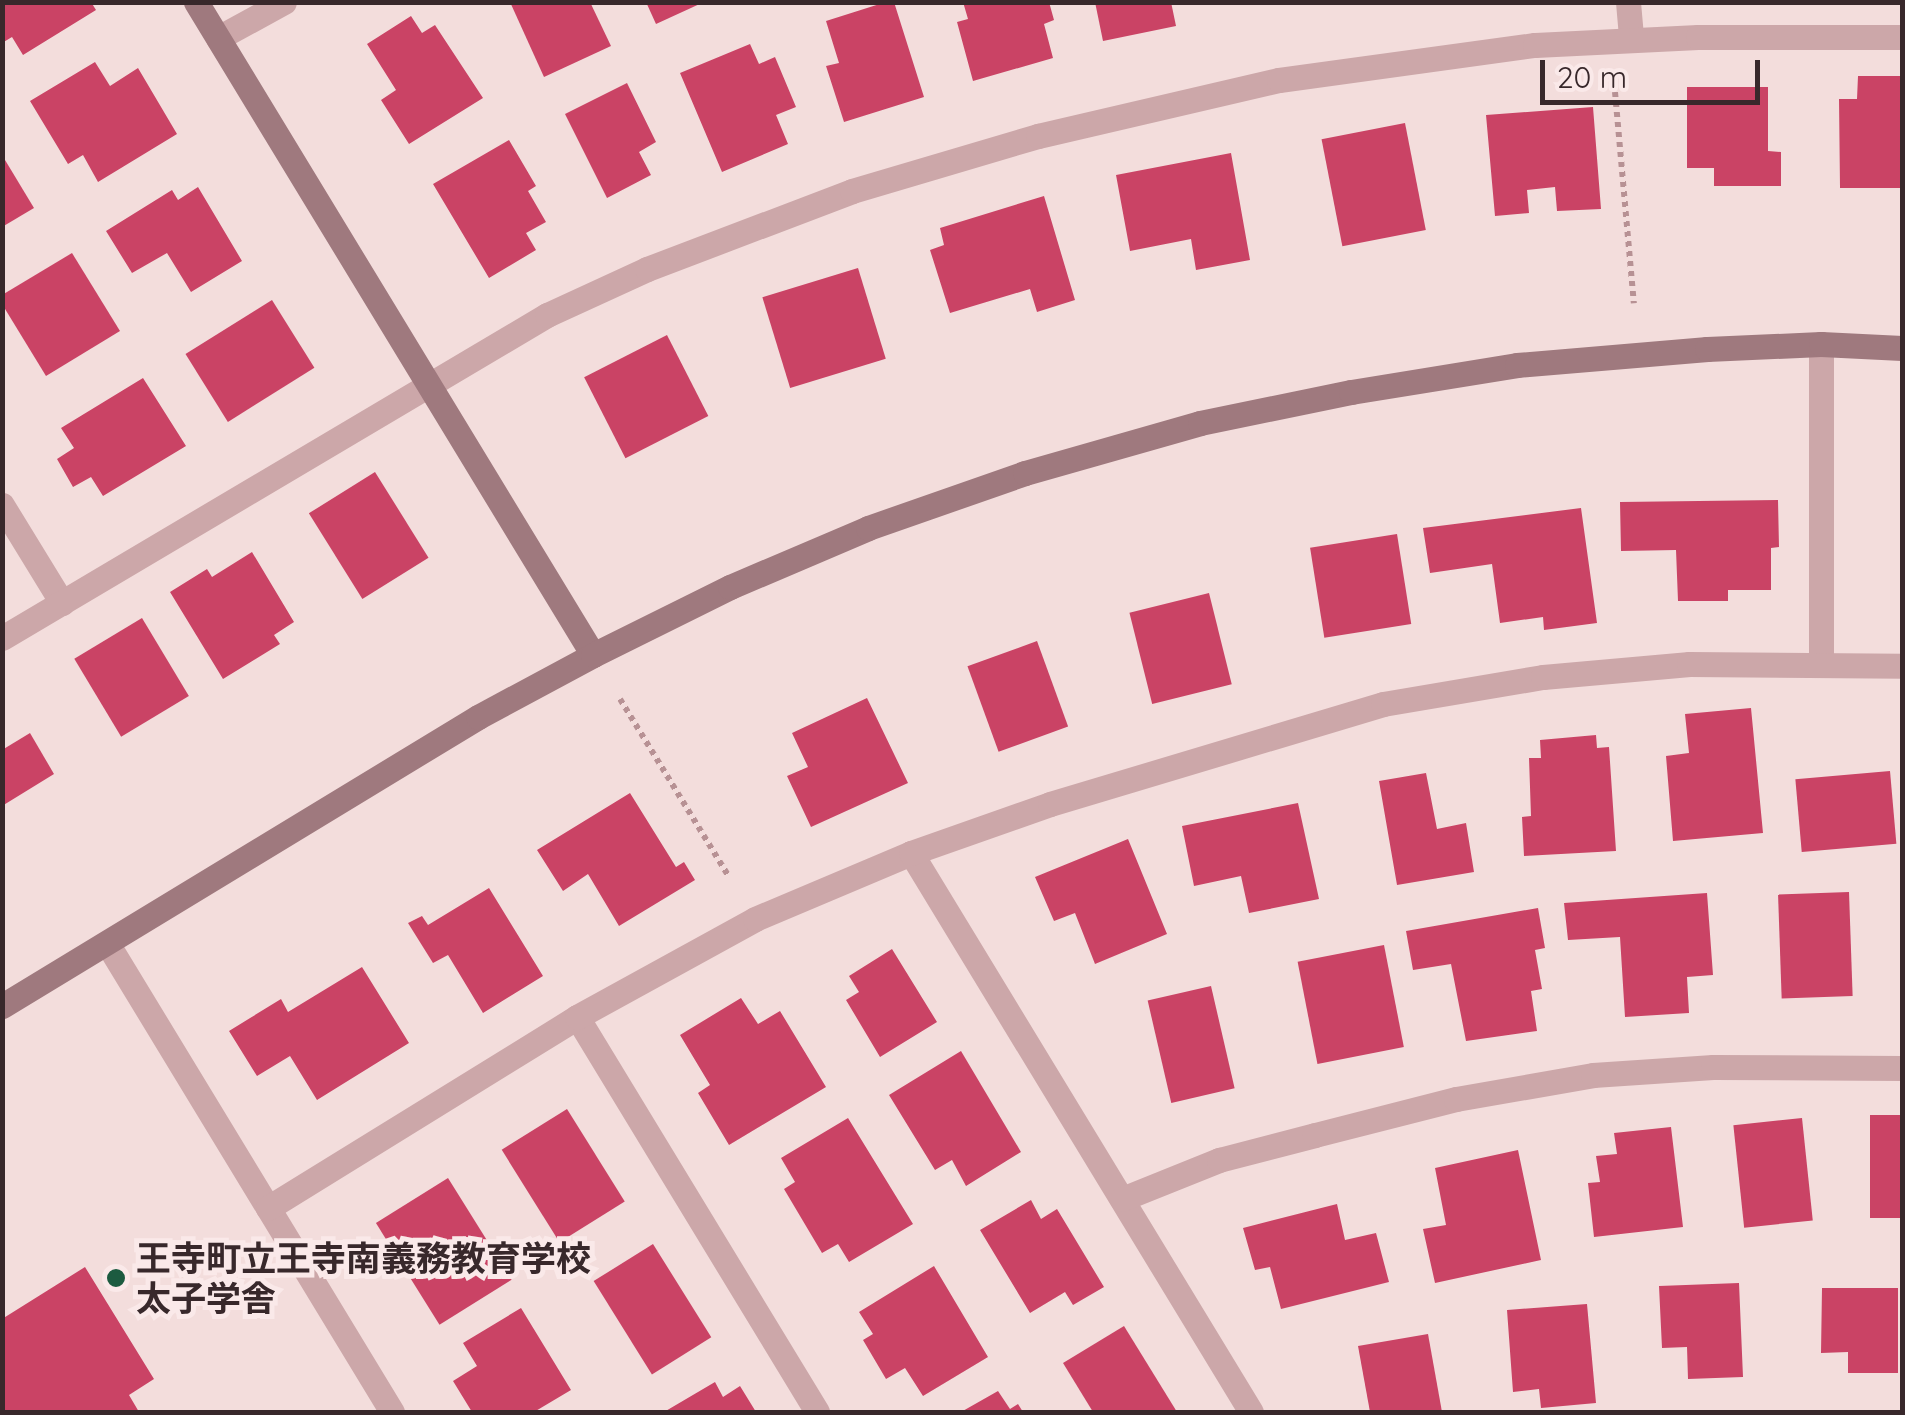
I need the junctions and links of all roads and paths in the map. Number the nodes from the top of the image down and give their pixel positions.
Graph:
1 (196, 2) edge
2 (284, 2) edge
3 (1628, 2) edge
4 (1902, 36) edge
5 (218, 38) junction
6 (1620, 40) junction
7 (1822, 344) junction
8 (1902, 348) edge
9 (1639, 353) junction
10 (427, 383) junction
11 (2, 505) edge
12 (62, 603) junction
13 (2, 638) edge
14 (593, 655) junction
15 (1821, 662) junction
16 (1902, 666) edge
17 (712, 850) dead end
18 (911, 853) junction
19 (107, 943) junction
20 (2, 1006) edge
21 (578, 1018) junction
22 (1902, 1068) edge
23 (1122, 1198) junction
24 (268, 1208) junction
25 (392, 1412) edge
26 (817, 1412) edge
27 (1251, 1412) edge

1 - 5 street
2 - 5 street
3 - 6 street
4 - 6 street
5 - 10 street
6 - 9 path
6 - 10 street
7 - 8 street
7 - 9 street
7 - 15 street
9 - 14 street
10 - 12 street
10 - 14 street
11 - 12 street
12 - 13 street
14 - 17 path
14 - 19 street
15 - 16 street
15 - 18 street
18 - 21 street
18 - 23 street
19 - 20 street
19 - 24 street
21 - 24 street
21 - 26 street
22 - 23 street
23 - 27 street
24 - 25 street

